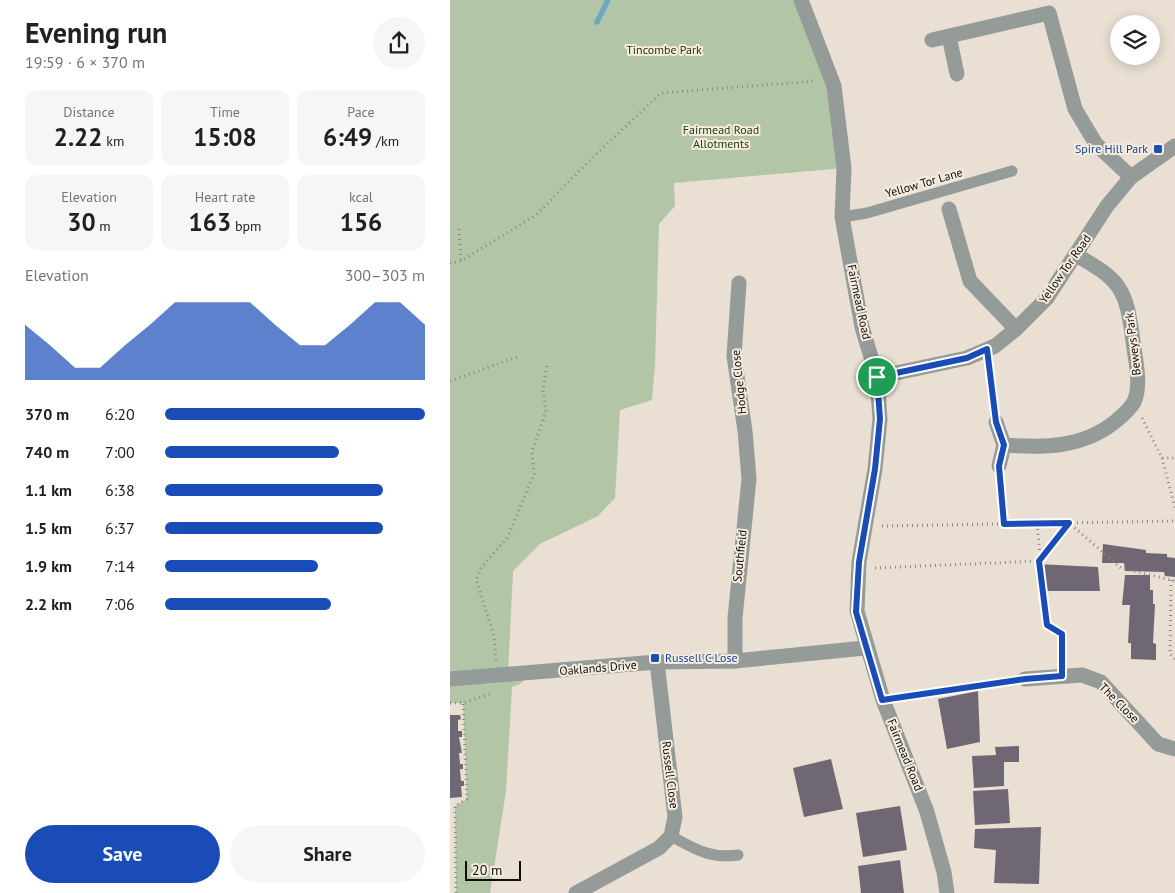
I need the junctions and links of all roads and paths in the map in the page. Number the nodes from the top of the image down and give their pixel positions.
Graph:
1 (801, 0) edge
2 (1047, 6) edge
3 (949, 36) junction
4 (932, 40) dead end
5 (957, 74) dead end
6 (832, 80) junction
7 (1175, 146) edge
8 (1012, 171) dead end
9 (1131, 177) junction
10 (950, 209) dead end
11 (842, 217) junction
12 (459, 229) dead end
13 (1076, 255) junction
14 (461, 261) junction
15 (450, 263) edge
16 (739, 283) dead end
17 (1016, 329) junction
18 (987, 349) junction
19 (517, 357) dead end
20 (547, 363) dead end
21 (877, 377) junction
22 (450, 381) edge
23 (1134, 401) junction
24 (996, 422) joint
25 (1004, 445) junction
26 (746, 451) joint
27 (1162, 458) junction
28 (1175, 458) edge
29 (999, 466) joint
30 (1175, 508) edge
31 (1175, 521) edge
32 (1069, 523) junction
33 (1004, 524) junction
34 (1037, 524) junction
35 (864, 526) junction
36 (1039, 561) junction
37 (869, 569) dead end
38 (1173, 580) edge
39 (865, 648) junction
40 (1175, 658) edge
41 (735, 661) junction
42 (657, 662) junction
43 (496, 676) junction
44 (1062, 676) junction
45 (450, 679) edge
46 (1025, 679) joint
47 (882, 700) junction
48 (463, 703) dead end
49 (1175, 749) edge
50 (671, 836) junction
51 (738, 855) dead end
52 (456, 893) edge
53 (576, 893) edge
54 (948, 893) edge

1 - 6 street, Fairmead Road
2 - 3 street
2 - 9 street
3 - 4 street
3 - 5 street
6 - 11 street, Fairmead Road
6 - 14 path
7 - 9 street, Yellow Tor Road
8 - 11 lane, Yellow Tor Lane
9 - 13 street, Yellow Tor Road
10 - 17 street
11 - 21 street, Fairmead Road
12 - 14 path
13 - 17 street, Yellow Tor Road
13 - 23 street, Beweys Park
14 - 15 path
16 - 26 street, Hodge Close
17 - 18 street, Yellow Tor Road
18 - 21 street, Yellow Tor Road
18 - 24 path
19 - 22 path
20 - 43 path
21 - 35 street, Fairmead Road
23 - 25 street
23 - 27 path
24 - 25 street
25 - 29 street
26 - 41 street, Southfield
27 - 28 path
27 - 30 path
29 - 33 path
31 - 32 path
32 - 34 path
32 - 36 path
32 - 38 path
33 - 34 path
33 - 35 path
34 - 36 path
35 - 39 street, Fairmead Road
36 - 37 path
36 - 44 path
38 - 40 path
39 - 41 street, Oaklands Drive
39 - 47 street, Fairmead Road
41 - 42 street, Oaklands Drive
42 - 43 street, Oaklands Drive
42 - 50 street, Russell Close
43 - 45 street, Oaklands Drive
44 - 46 street, The Close
44 - 49 street, The Close
46 - 47 path
47 - 54 street, Fairmead Road
48 - 52 path
50 - 51 lane
50 - 53 street

